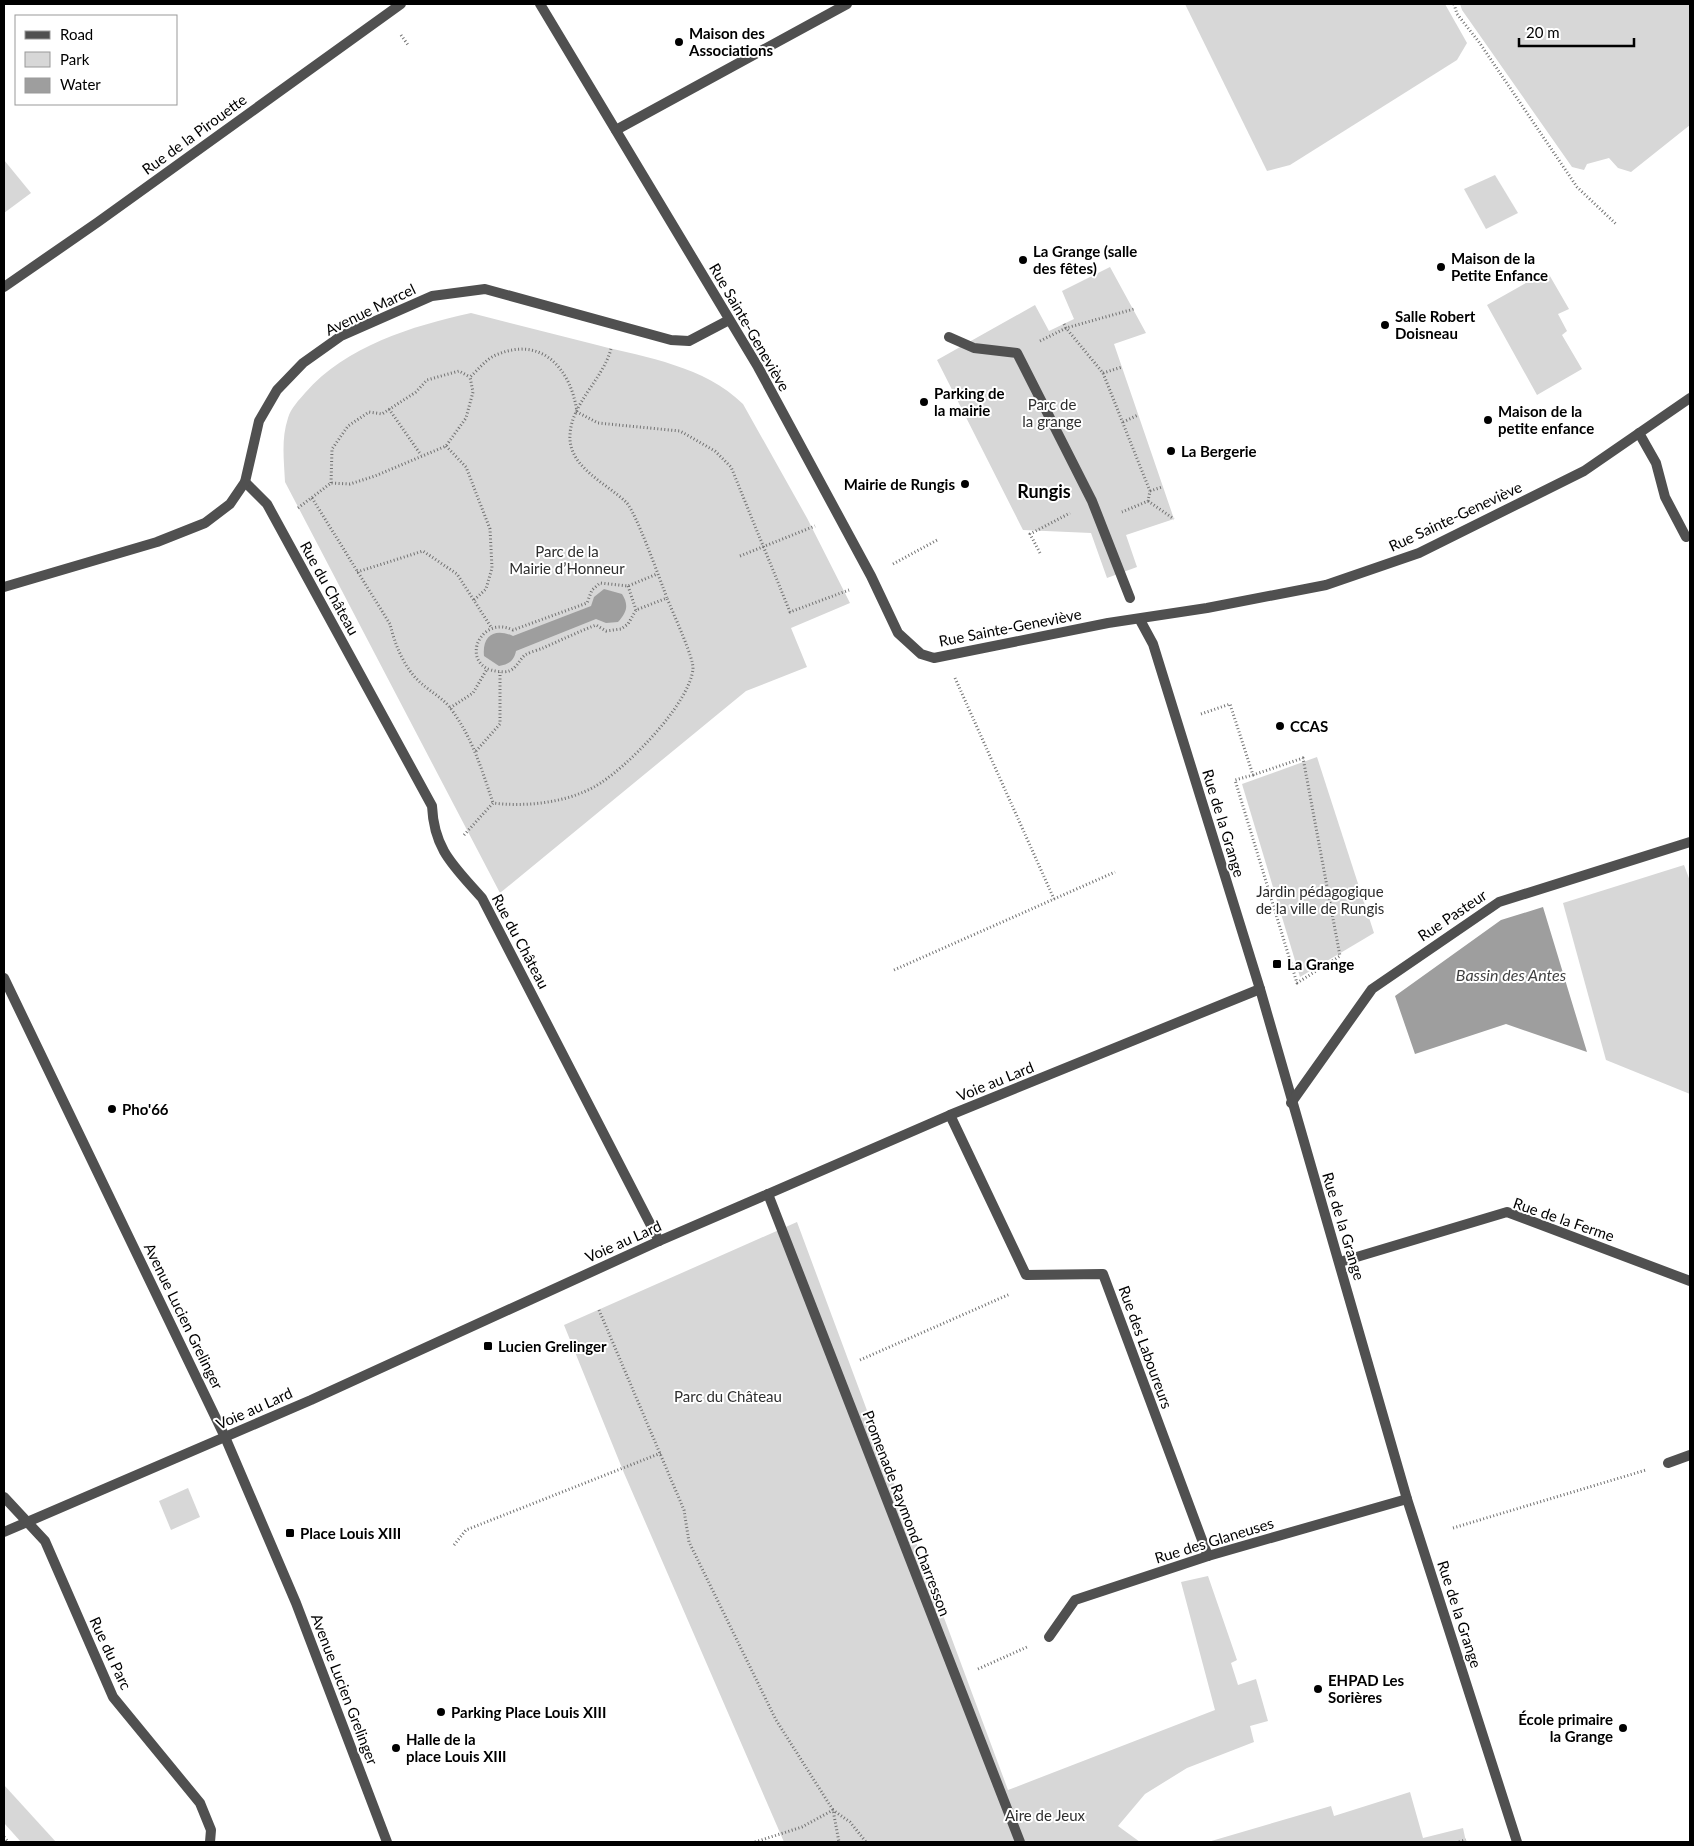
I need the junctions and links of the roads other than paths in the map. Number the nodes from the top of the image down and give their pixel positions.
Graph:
1 (401, 4) edge
2 (540, 4) edge
3 (847, 4) edge
4 (616, 130) junction
5 (4, 287) edge
6 (729, 320) junction
7 (949, 337) dead end
8 (1690, 398) edge
9 (1639, 433) junction
10 (245, 482) junction
11 (1686, 537) dead end
12 (4, 588) edge
13 (1130, 598) dead end
14 (1140, 620) junction
15 (1690, 842) edge
16 (4, 978) edge
17 (1260, 989) junction
18 (1291, 1103) junction
19 (950, 1115) junction
20 (768, 1194) junction
21 (659, 1241) junction
22 (1340, 1262) junction
23 (1690, 1281) edge
24 (225, 1438) junction
25 (1690, 1455) edge
26 (1668, 1463) road end
27 (4, 1497) edge
28 (1407, 1499) junction
29 (26, 1522) junction
30 (4, 1532) edge
31 (1208, 1556) junction
32 (1048, 1637) road end
33 (210, 1842) edge
34 (387, 1842) edge
35 (1020, 1842) edge
36 (1517, 1842) edge

1 - 5 street, Rue de la Pirouette
2 - 4 street, Rue Sainte-Geneviève
3 - 4 street
4 - 6 street, Rue Sainte-Geneviève
6 - 10 street, Avenue Marcel
6 - 14 street, Rue Sainte-Geneviève
7 - 13 street
8 - 9 street, Rue Sainte-Geneviève
9 - 11 street
9 - 14 street, Rue Sainte-Geneviève
10 - 12 street, Avenue Marcel
10 - 21 street, Rue du Château
14 - 17 street, Rue de la Grange
15 - 18 street, Rue Pasteur
16 - 24 street, Avenue Lucien Grelinger
17 - 18 street, Rue de la Grange
17 - 19 street, Voie au Lard
18 - 22 street, Rue de la Grange
19 - 20 street, Voie au Lard
19 - 31 street, Rue des Laboureurs
20 - 21 street, Voie au Lard
20 - 35 street, Promenade Raymond Charresson
21 - 24 street, Voie au Lard
22 - 23 street, Rue de la Ferme
22 - 28 street, Rue de la Grange
24 - 29 street, Voie au Lard
24 - 34 street, Avenue Lucien Grelinger
25 - 26 street
27 - 29 street, Rue du Parc
28 - 31 street, Rue des Glaneuses
28 - 36 street, Rue de la Grange
29 - 30 street, Voie au Lard
29 - 33 street, Rue du Parc
31 - 32 street, Rue des Glaneuses

